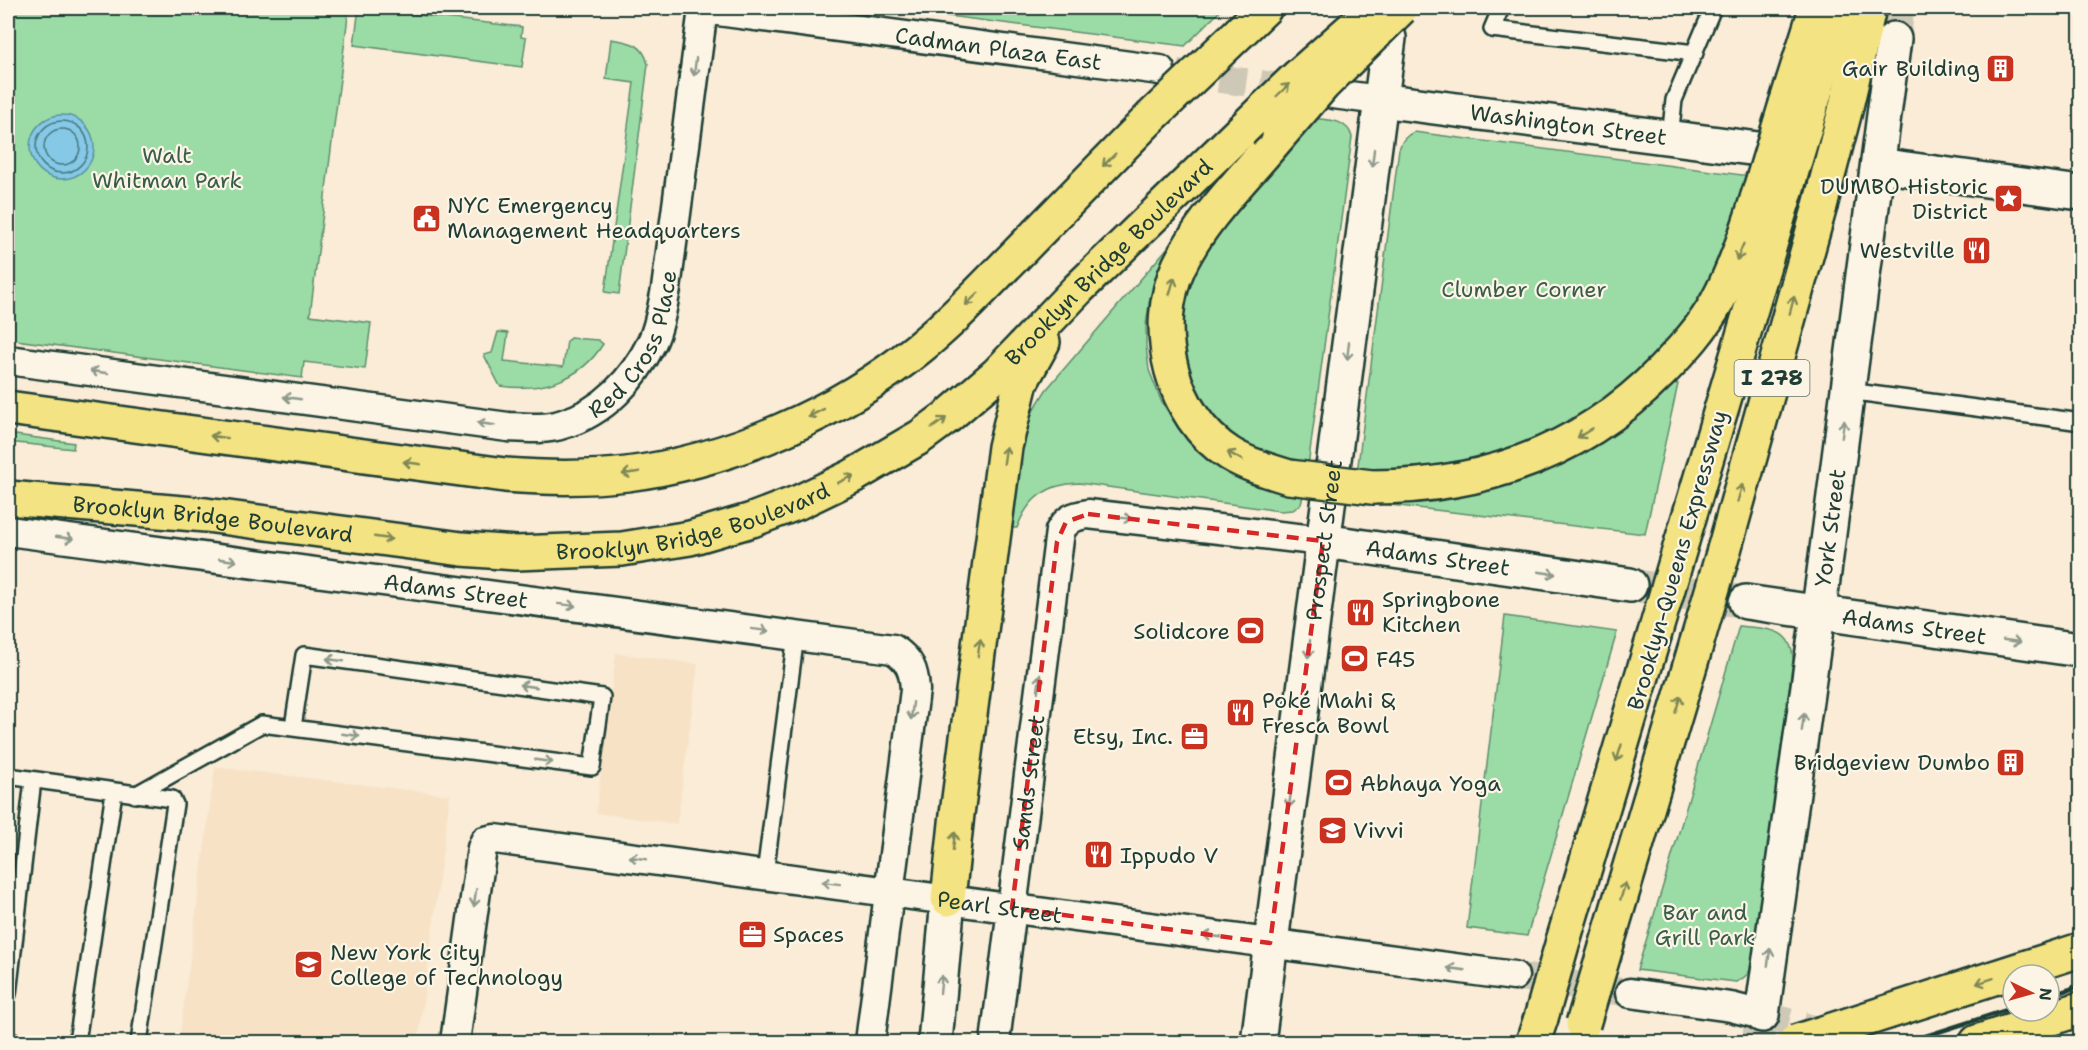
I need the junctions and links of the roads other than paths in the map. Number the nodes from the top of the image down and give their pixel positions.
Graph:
1 (698, 8) edge
2 (1265, 8) edge
3 (1375, 8) edge
4 (1401, 8) edge
5 (1501, 8) edge
6 (1713, 8) edge
7 (1817, 8) edge
8 (1839, 8) edge
9 (1869, 8) edge
10 (1874, 8) tunnel mouth
11 (1389, 38) dead end
12 (1894, 39) tunnel mouth
13 (1861, 41) junction
14 (1695, 53) junction
15 (1160, 70) tunnel mouth
16 (1332, 94) tunnel mouth
17 (1380, 100) junction
18 (1798, 105) junction
19 (1670, 138) junction
20 (1758, 149) tunnel mouth
21 (1872, 164) junction
22 (2080, 193) edge
23 (1770, 199) junction
24 (1078, 289) junction
25 (8, 360) edge
26 (1848, 391) junction
27 (8, 408) edge
28 (2074, 421) dead end
29 (8, 498) edge
30 (1066, 522) joint
31 (8, 531) edge
32 (1323, 542) junction
33 (1630, 585) tunnel mouth
34 (1746, 602) tunnel mouth
35 (1818, 612) junction
36 (796, 635) junction
37 (2080, 650) edge
38 (293, 727) junction
39 (8, 776) edge
40 (33, 780) junction
41 (114, 792) junction
42 (135, 795) junction
43 (765, 874) junction
44 (889, 891) junction
45 (948, 899) junction
46 (1012, 908) junction
47 (1270, 944) junction
48 (2080, 950) edge
49 (1514, 976) tunnel mouth
50 (1630, 993) tunnel mouth
51 (8, 994) edge
52 (2080, 1009) edge
53 (1762, 1015) joint
54 (1537, 1030) edge
55 (1581, 1033) edge
56 (8, 1042) edge
57 (15, 1042) edge
58 (77, 1042) edge
59 (139, 1042) edge
60 (455, 1042) edge
61 (870, 1042) edge
62 (935, 1042) edge
63 (995, 1042) edge
64 (1258, 1042) edge
65 (1795, 1042) edge
66 (1977, 1042) edge

1 - 15 street, Cadman Plaza East
1 -> 25 street, Red Cross Place
2 -> 27 main road, bridge
24 -> 3 main road, Brooklyn Bridge Boulevard, bridge
23 -> 4 main road, bridge
5 - 14 lane
6 - 14 lane
7 - 18 main road
8 - 18 main road
9 - 13 main road, Brooklyn-Queens Expressway / I 278
10 - 13 main road
11 - 17 street, Prospect Street
12 - 21 street, York Street
55 -> 13 main road, Brooklyn-Queens Expressway / I 278, bridge
14 - 19 lane
16 - 17 street
17 - 19 street, Washington Street
17 -> 32 street, Prospect Street
18 - 23 main road, bridge
19 - 20 street, Washington Street
21 - 22 street
21 - 26 street, York Street
23 -> 54 main road, Brooklyn-Queens Expressway / I 278, bridge
29 -> 24 main road, Brooklyn Bridge Boulevard
45 -> 24 main road
26 - 28 lane
35 -> 26 street, York Street
30 -> 32 street, Adams Street
46 -> 30 street, Sands Street
31 -> 36 street, Adams Street
32 -> 33 street, Adams Street
32 -> 47 street, Prospect Street
34 - 35 street, Adams Street
35 -> 37 street, Adams Street
53 -> 35 street, York Street
36 - 43 lane
36 -> 44 street, Adams Street
38 -> 38 lane
38 - 42 lane
39 - 40 lane
40 - 41 lane
40 - 51 lane
41 - 42 lane
41 - 58 lane
42 - 59 lane
44 -> 43 street, Pearl Street
43 -> 60 street, Pearl Street
44 - 45 street, Pearl Street
44 - 61 street
45 - 46 street, Pearl Street
62 -> 45 street
47 -> 46 street, Pearl Street
46 - 63 street, Sands Street
49 -> 47 street, Pearl Street
47 - 64 street, Prospect Street
48 -> 65 main road, bridge
50 - 53 street
52 - 66 main road
56 - 57 lane

